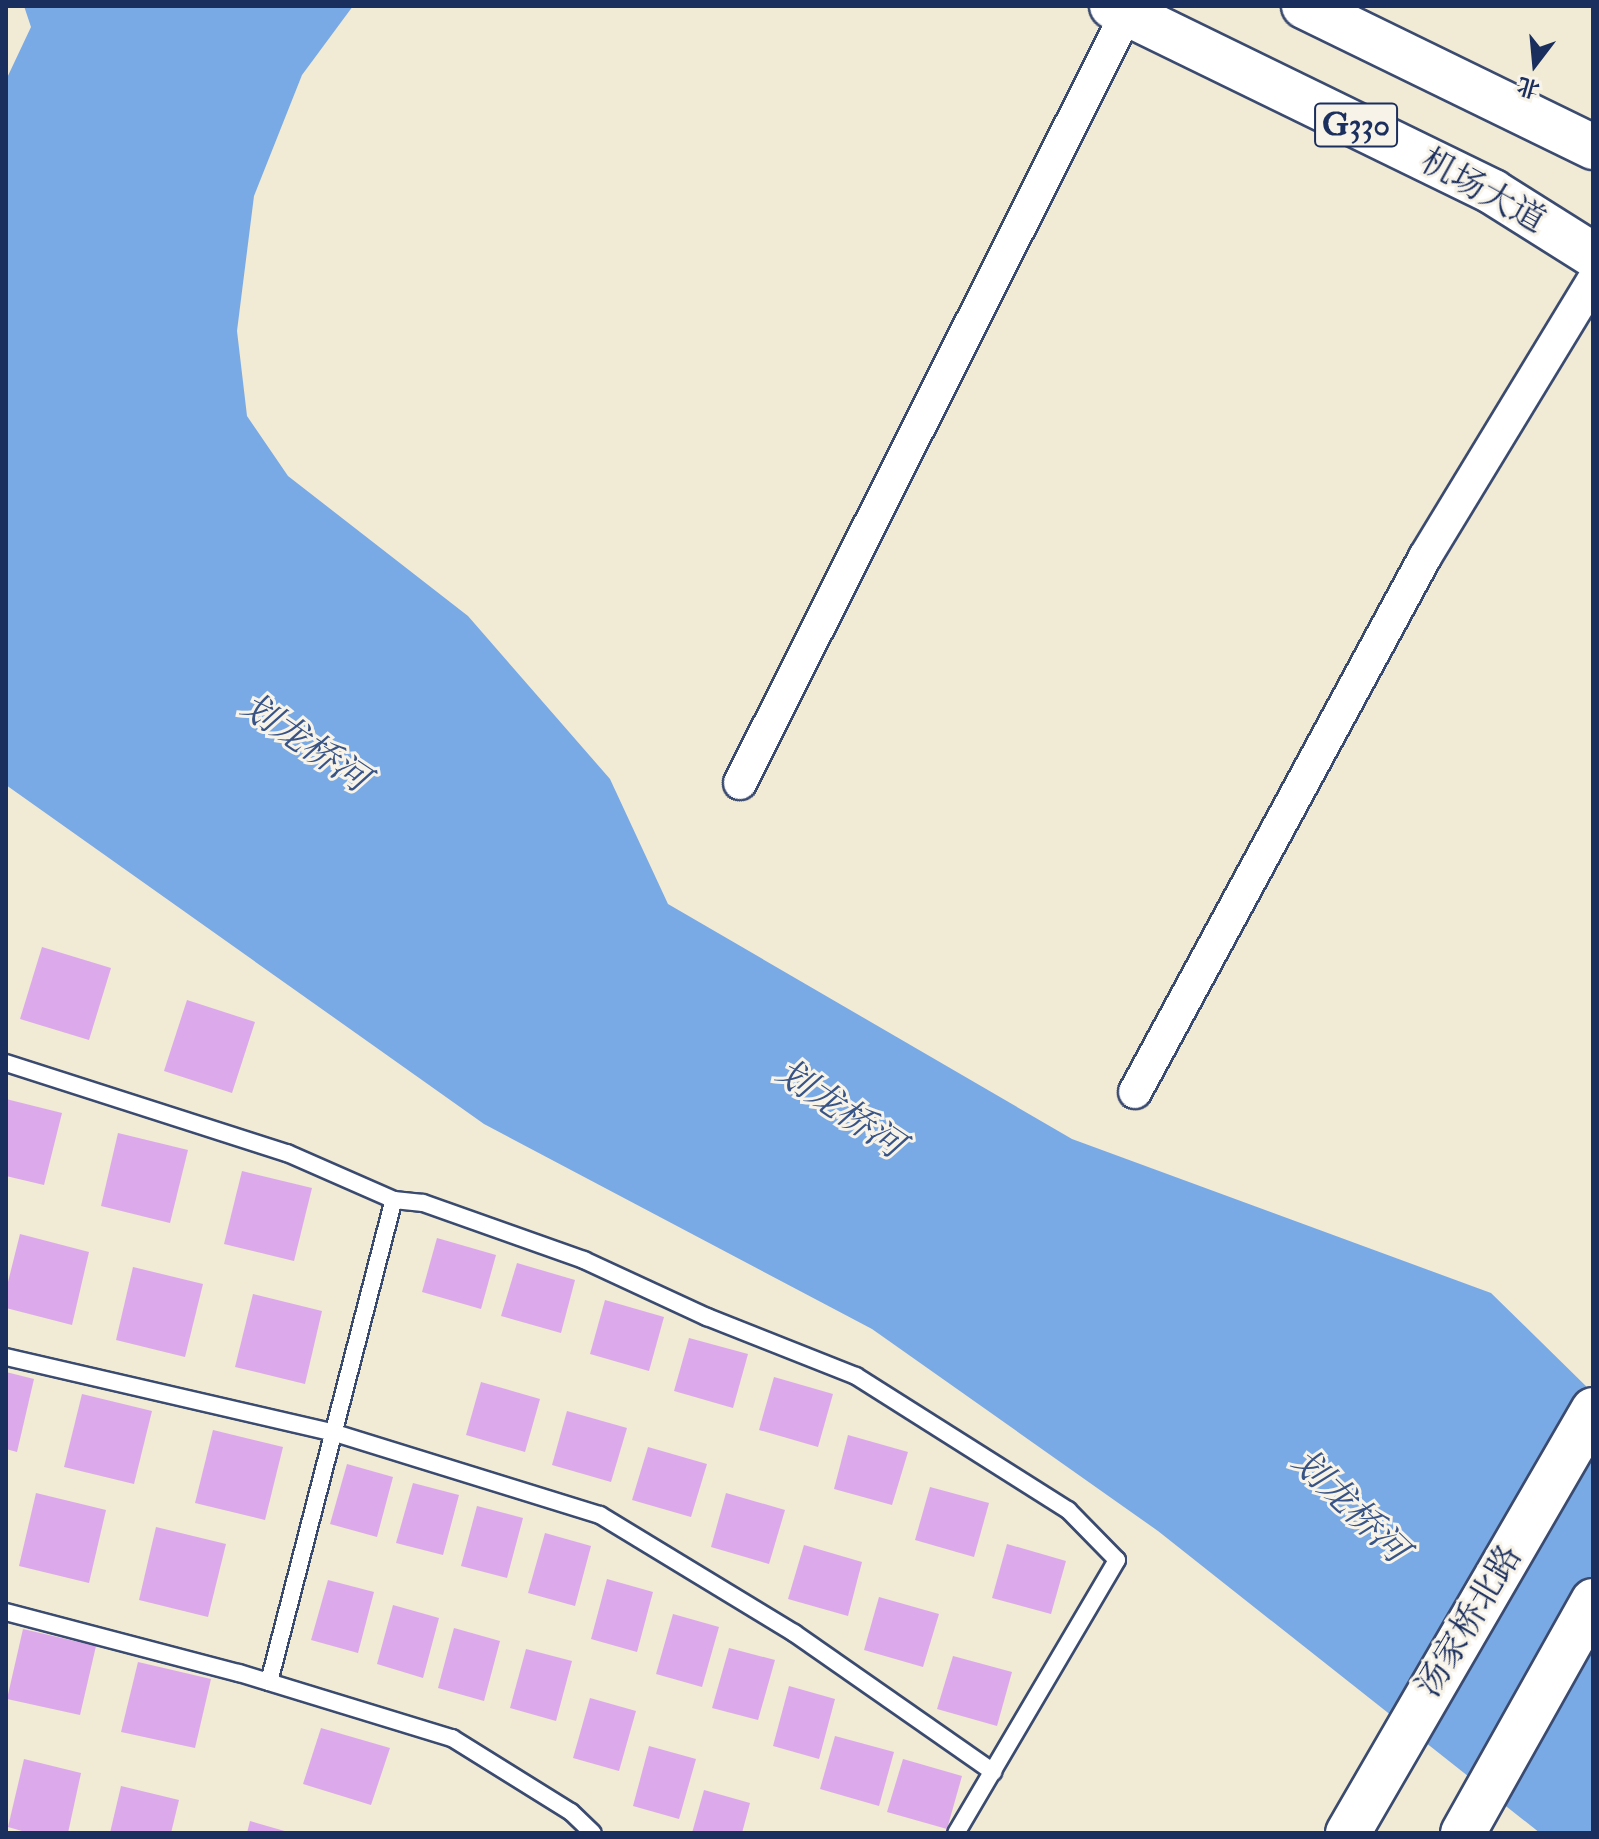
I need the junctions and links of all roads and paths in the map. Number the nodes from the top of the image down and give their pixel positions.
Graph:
1 (1304, 6) edge
2 (1120, 10) edge
3 (1593, 147) edge
4 (1593, 255) edge
5 (1593, 281) edge
6 (740, 783) dead end
7 (6, 1063) edge
8 (1135, 1092) dead end
9 (394, 1200) junction
10 (6, 1357) edge
11 (1593, 1410) edge
12 (335, 1433) junction
13 (1593, 1601) edge
14 (6, 1612) edge
15 (269, 1682) junction
16 (993, 1772) junction
17 (593, 1833) edge
18 (956, 1833) edge
19 (1348, 1833) edge
20 (1463, 1833) edge

1 - 3 main road, G330
2 - 4 main road, 机场大道 / G330
2 - 6 street
5 - 8 street
7 - 9 lane
9 - 12 lane
9 - 16 lane
10 - 12 lane
11 - 19 main road, 汤家桥北路
12 - 15 lane
12 - 16 lane
13 - 20 main road
14 - 15 lane
15 - 17 lane
16 - 18 lane

